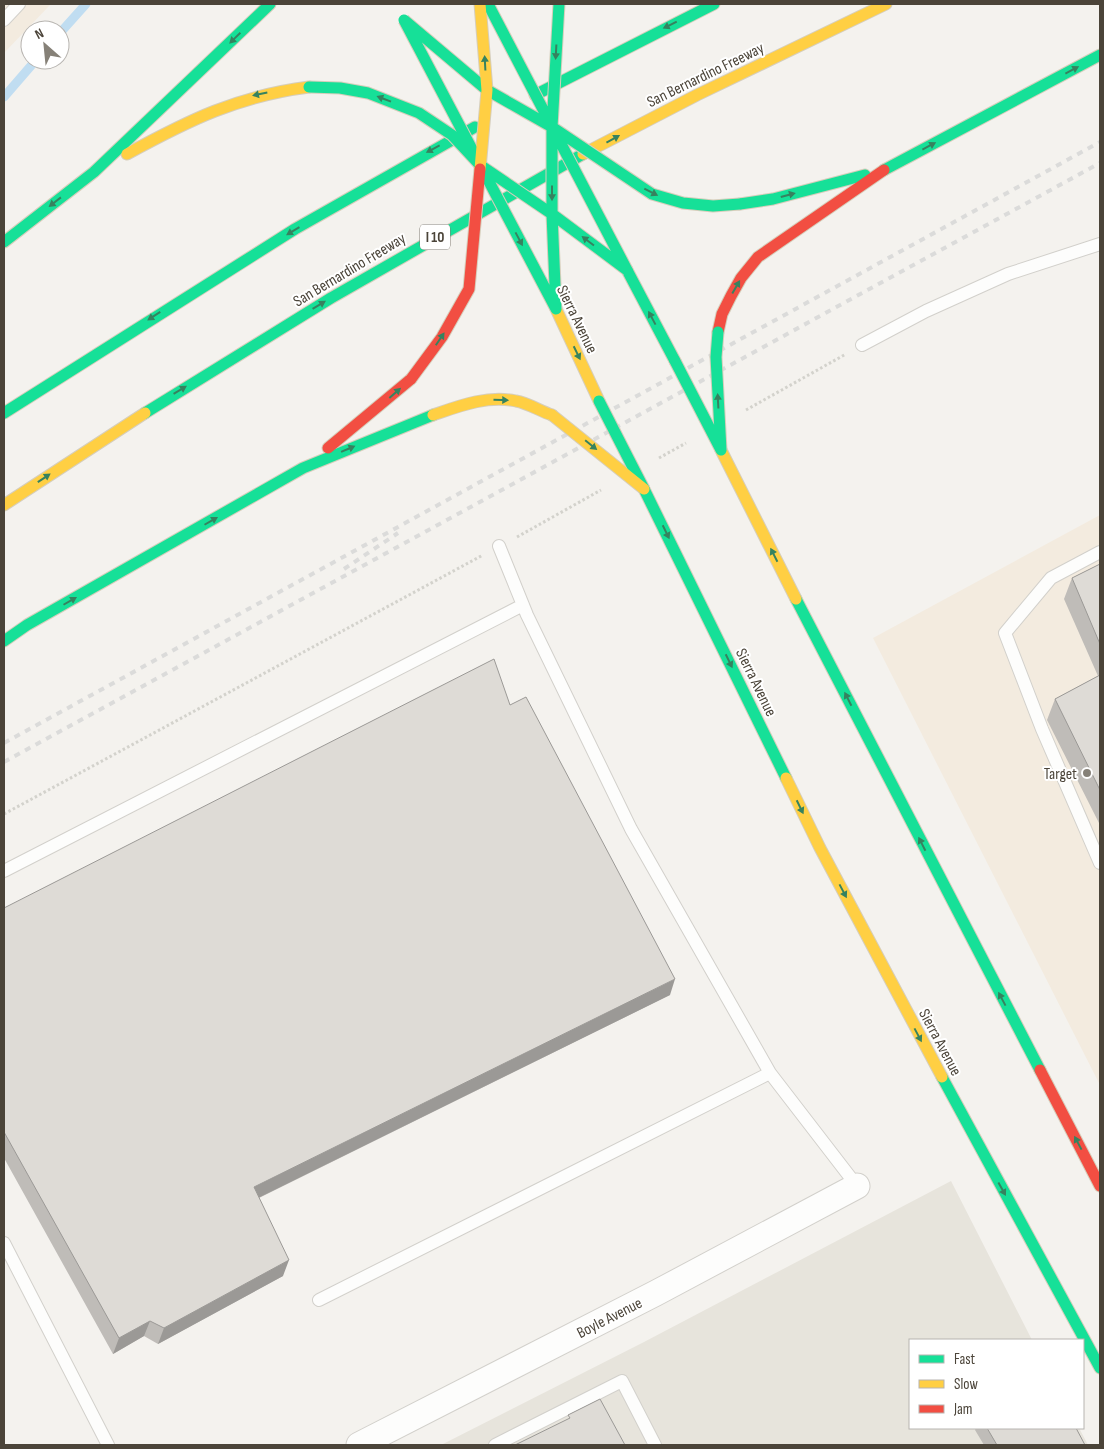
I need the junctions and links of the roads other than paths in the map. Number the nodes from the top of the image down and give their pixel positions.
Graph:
1 (19, 4) edge
2 (270, 4) edge
3 (480, 4) edge
4 (488, 4) edge
5 (558, 4) edge
6 (714, 4) edge
7 (886, 4) edge
8 (4, 20) edge
9 (1100, 55) edge
10 (487, 90) junction
11 (552, 127) junction
12 (480, 165) junction
13 (886, 169) junction
14 (94, 172) junction
15 (552, 214) junction
16 (4, 242) edge
17 (1100, 244) edge
18 (627, 270) junction
19 (556, 309) junction
20 (862, 346) road end
21 (4, 413) edge
22 (721, 450) junction
23 (303, 468) junction
24 (644, 488) junction
25 (4, 505) edge
26 (499, 546) road end
27 (1100, 552) edge
28 (523, 605) junction
29 (4, 641) edge
30 (1100, 863) edge
31 (4, 871) edge
32 (770, 1073) junction
33 (857, 1186) joint
34 (1100, 1186) edge
35 (4, 1244) edge
36 (319, 1300) dead end
37 (1100, 1368) edge
38 (108, 1445) edge
39 (359, 1445) edge
40 (495, 1445) edge
41 (655, 1445) edge

1 - 8 lane
2 -> 14 main road
10 -> 3 main road, bridge
4 - 11 main road, bridge
5 -> 11 main road, bridge
6 -> 21 main road
25 -> 7 main road, San Bernardino Freeway / I 10
13 -> 9 main road
10 - 11 main road, bridge
10 - 12 main road, bridge
10 - 12 main road, Sierra Avenue, bridge
11 -> 13 main road, bridge
11 -> 15 main road, bridge
11 - 18 main road, bridge
12 -> 14 main road, bridge
12 - 15 main road, bridge
12 -> 19 main road, Sierra Avenue, bridge
23 -> 12 main road, bridge
22 -> 13 main road, bridge
14 -> 16 main road
18 -> 15 main road, bridge
15 - 19 main road, bridge
17 - 20 lane
22 -> 18 main road, bridge
19 -> 24 main road, Sierra Avenue, bridge
34 -> 22 main road
23 -> 24 main road, bridge
29 -> 23 main road
24 -> 37 main road, Sierra Avenue
26 - 28 lane
27 - 30 lane
28 - 31 lane
28 - 32 lane
32 - 33 lane
32 - 36 lane
33 - 39 street, Boyle Avenue
35 - 38 lane
40 - 41 lane

